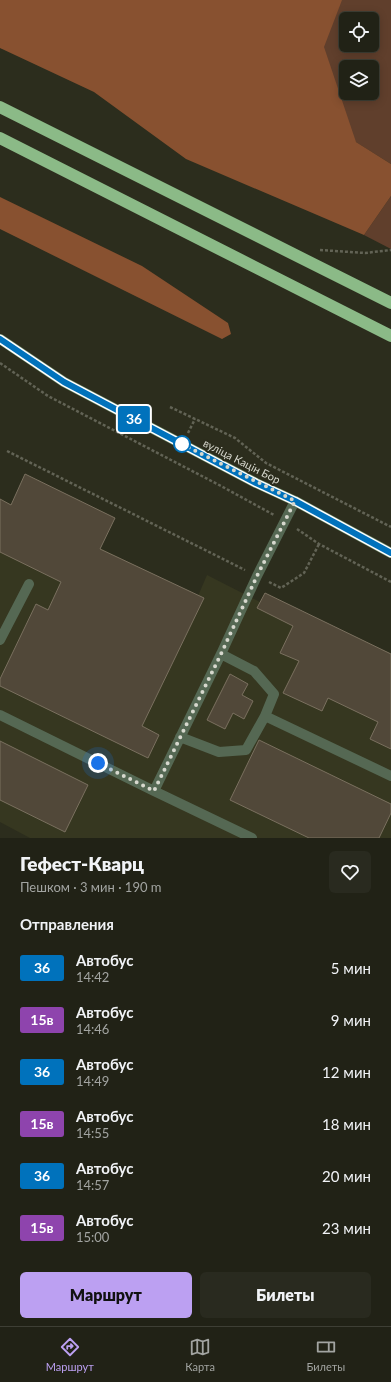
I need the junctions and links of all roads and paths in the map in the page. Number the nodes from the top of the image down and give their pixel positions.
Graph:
1 (0, 107) edge
2 (0, 138) edge
3 (318, 250) dead end
4 (391, 250) edge
5 (391, 303) edge
6 (391, 336) edge
7 (0, 339) edge
8 (0, 363) edge
9 (170, 406) dead end
10 (7, 451) dead end
11 (295, 501) junction
12 (285, 522) junction
13 (391, 527) edge
14 (391, 553) edge
15 (219, 556) dead end
16 (391, 582) edge
17 (29, 584) dead end
18 (0, 640) edge
19 (221, 654) junction
20 (0, 715) edge
21 (264, 716) junction
22 (180, 737) junction
23 (391, 776) edge
24 (154, 791) junction
25 (252, 838) edge

1 - 5 highway
2 - 6 highway
3 - 4 path
7 - 11 main road, вуліца Кацін Бор
8 - 12 path
9 - 13 path
10 - 15 path
11 - 12 lane
11 - 14 main road, вуліца Кацін Бор
12 - 16 path
12 - 19 lane
17 - 18 lane
19 - 21 lane
19 - 22 lane
20 - 24 lane
21 - 22 lane
21 - 23 lane
22 - 24 lane
24 - 25 lane

